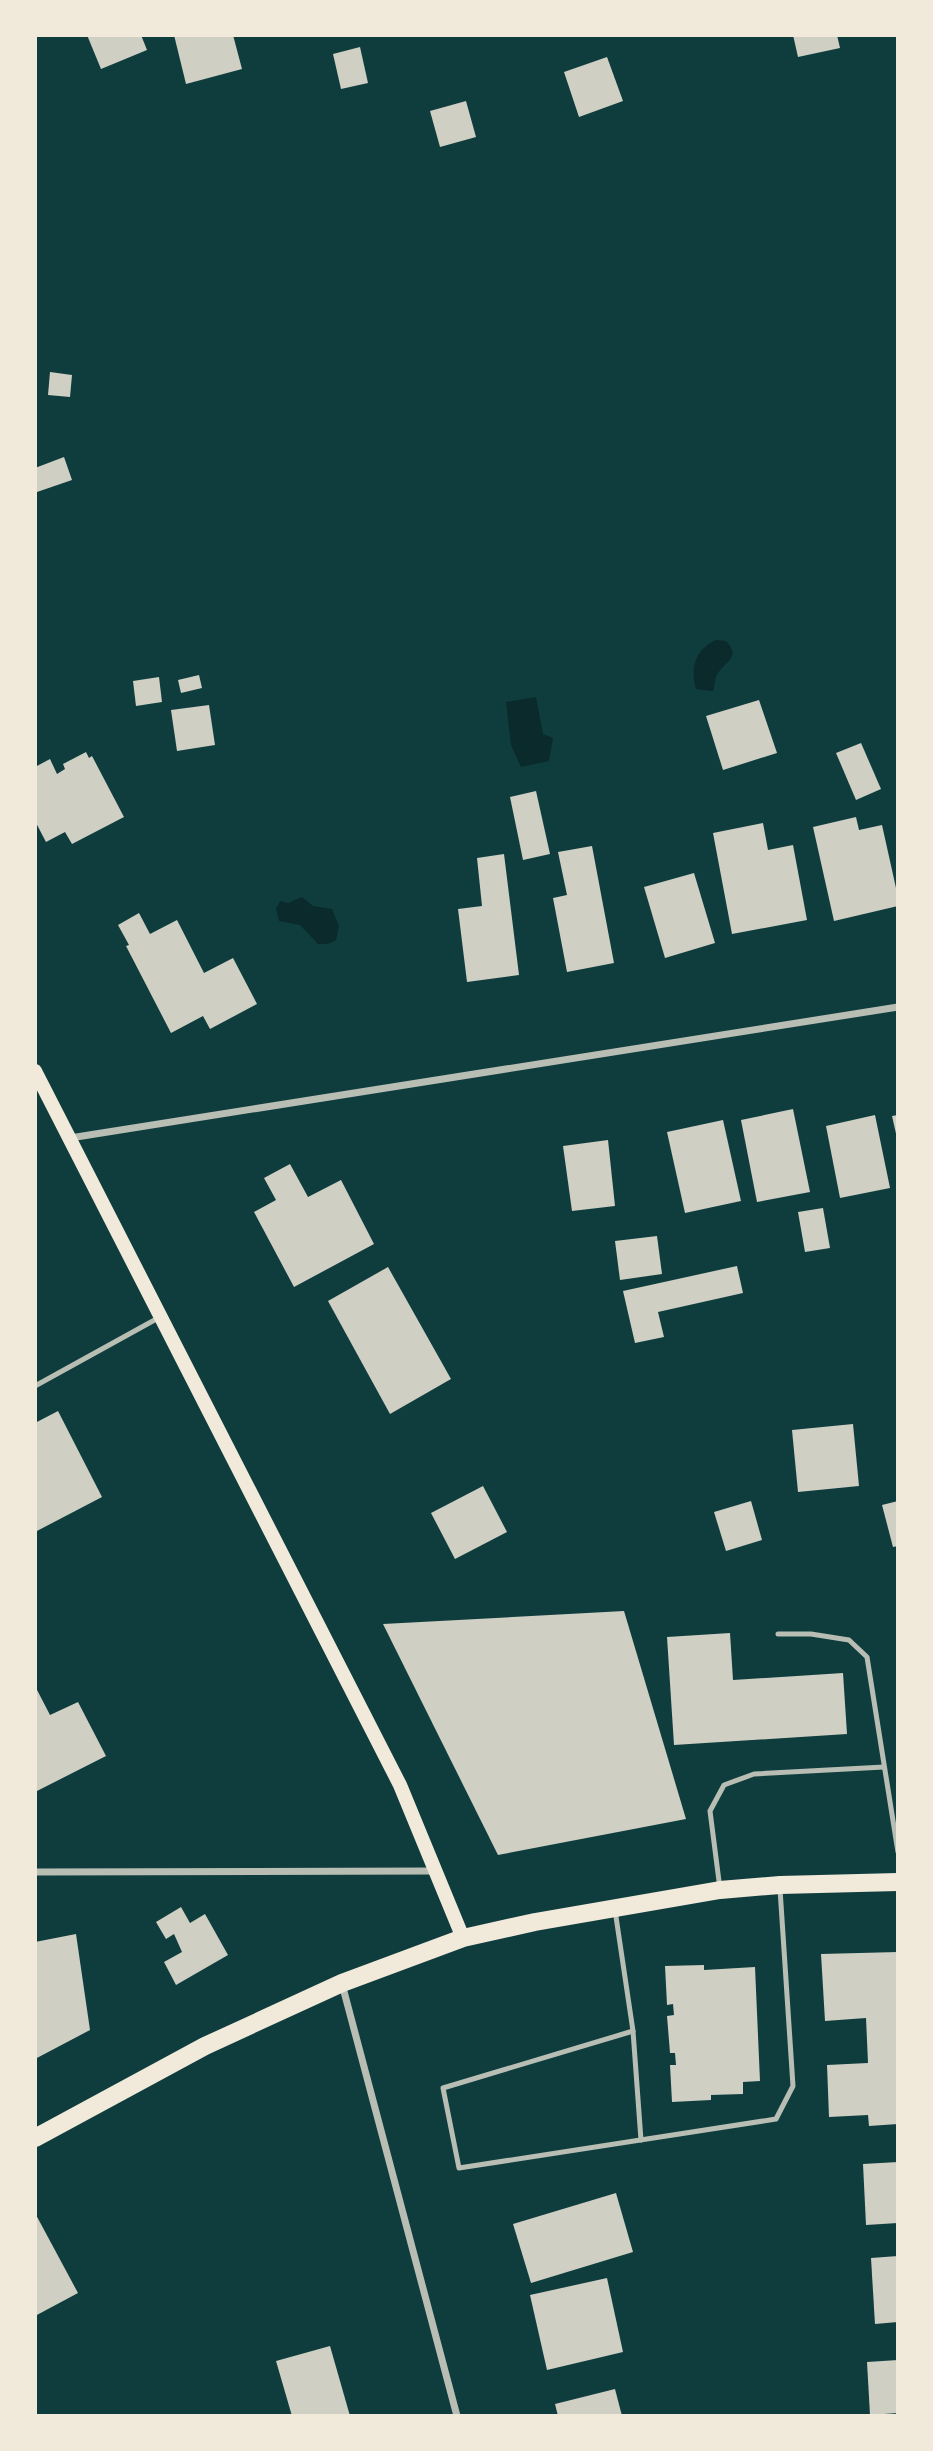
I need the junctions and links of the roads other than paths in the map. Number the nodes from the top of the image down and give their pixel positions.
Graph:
1 (898, 1007) edge
2 (35, 1071) edge
3 (70, 1138) junction
4 (160, 1317) junction
5 (35, 1386) edge
6 (778, 1634) dead end
7 (884, 1767) junction
8 (898, 1852) edge
9 (435, 1871) junction
10 (35, 1872) edge
11 (898, 1882) edge
12 (780, 1885) junction
13 (720, 1890) junction
14 (615, 1908) junction
15 (463, 1938) junction
16 (342, 1983) junction
17 (634, 2031) junction
18 (35, 2138) edge
19 (641, 2140) junction
20 (457, 2416) edge

1 - 3 street
2 - 3 main road
3 - 4 main road
4 - 5 lane
4 - 9 main road
6 - 7 lane
7 - 8 lane
7 - 13 lane
9 - 10 street
9 - 15 main road
11 - 12 main road
12 - 13 main road
12 - 19 lane
13 - 14 main road
14 - 15 main road
14 - 17 lane
15 - 16 main road
16 - 18 main road
16 - 20 street
17 - 19 lane
17 - 19 lane

